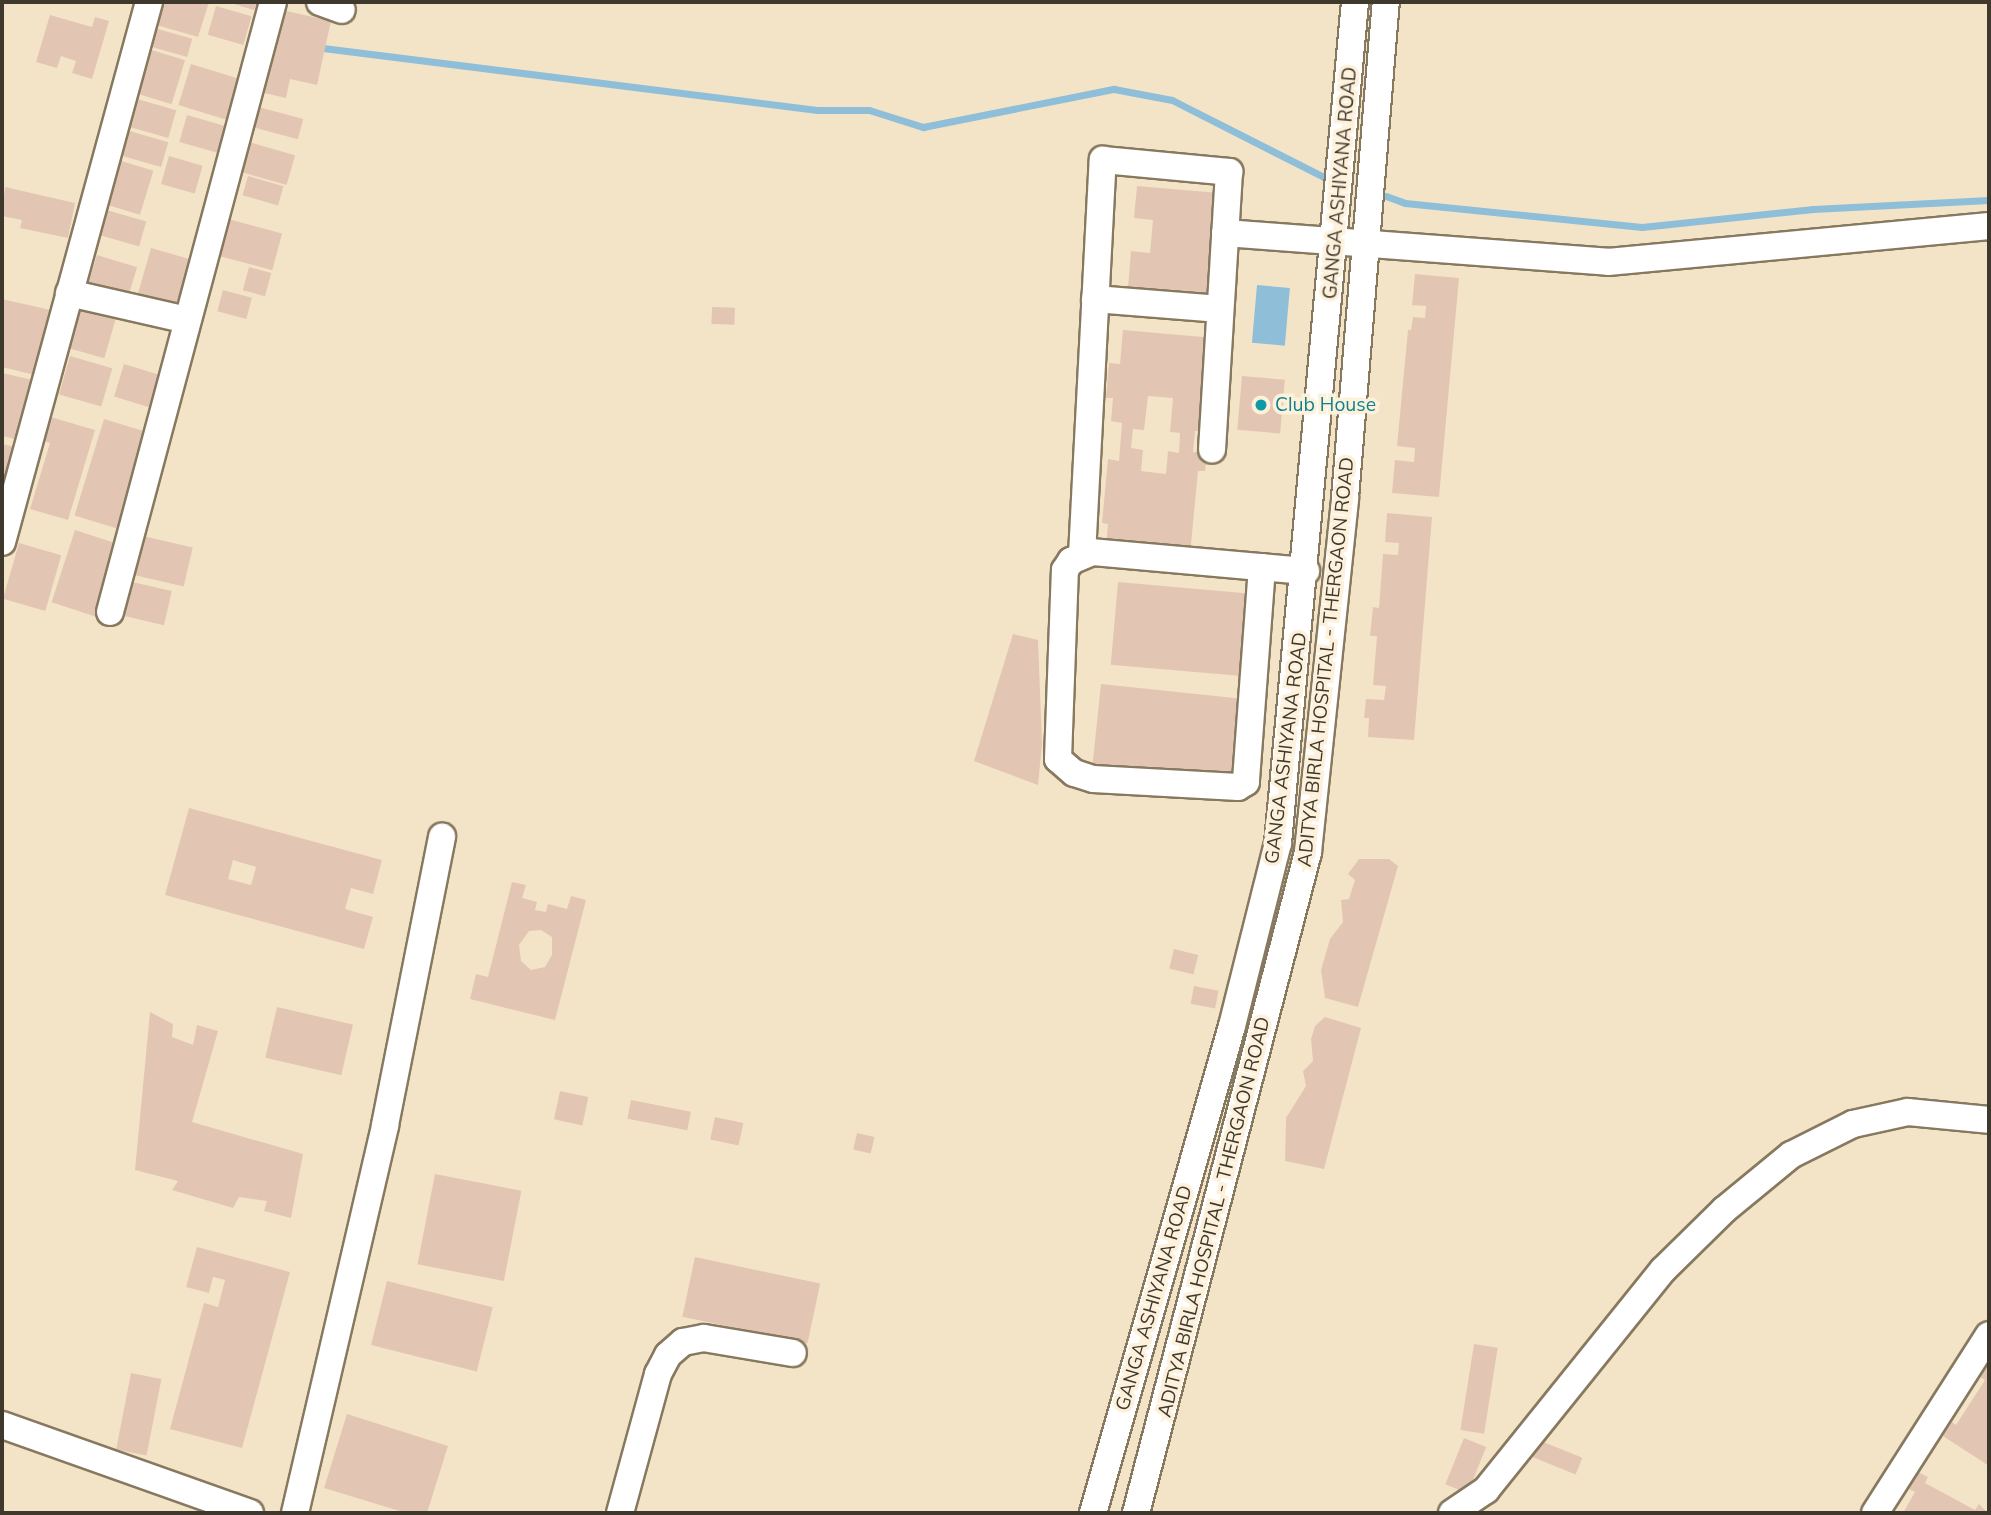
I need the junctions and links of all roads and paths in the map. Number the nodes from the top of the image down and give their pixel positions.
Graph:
1 (149, 2) edge
2 (273, 2) edge
3 (1355, 2) edge
4 (1386, 2) edge
5 (1989, 226) edge
6 (1225, 233) junction
7 (1336, 240) junction
8 (1367, 244) junction
9 (69, 293) junction
10 (1096, 299) junction
11 (1220, 309) junction
12 (187, 320) junction
13 (1212, 449) dead end
14 (2, 542) edge
15 (1082, 555) junction
16 (1262, 567) junction
17 (1306, 571) junction
18 (110, 612) dead end
19 (442, 837) dead end
20 (1989, 1120) edge
21 (1989, 1335) edge
22 (793, 1353) dead end
23 (2, 1425) edge
24 (250, 1513) edge
25 (295, 1513) edge
26 (620, 1513) edge
27 (1093, 1513) edge
28 (1136, 1513) edge
29 (1452, 1513) edge
30 (1875, 1513) edge

1 - 9 street
2 - 12 street
3 - 7 street, GANGA ASHIYANA ROAD
4 - 8 street, ADITYA BIRLA HOSPITAL - THERGAON ROAD
5 - 8 street
6 - 7 street
6 - 10 street
6 - 11 street
7 - 8 street
7 - 17 street, GANGA ASHIYANA ROAD
8 - 28 street, ADITYA BIRLA HOSPITAL - THERGAON ROAD
9 - 12 street
9 - 14 street
10 - 11 street
10 - 15 street
11 - 13 street
12 - 18 street
15 - 16 street
15 - 16 street
16 - 17 street
17 - 27 street, GANGA ASHIYANA ROAD
19 - 25 street
20 - 29 street
21 - 30 street
22 - 26 street
23 - 24 street

